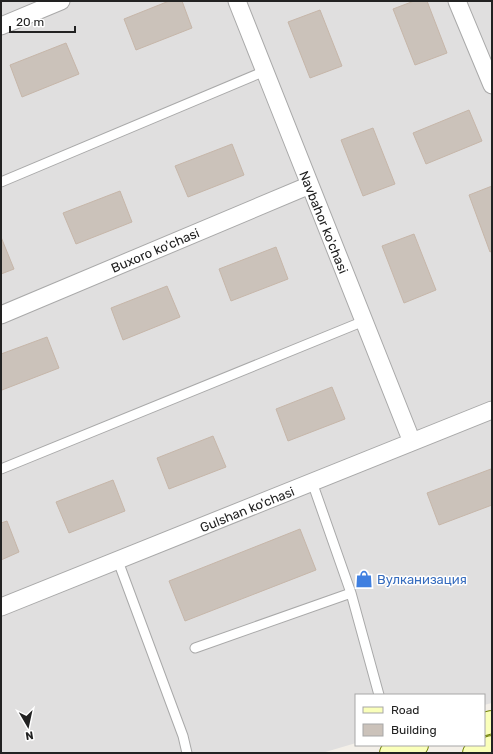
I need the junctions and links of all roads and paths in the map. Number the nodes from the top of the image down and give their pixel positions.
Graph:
1 (61, 1) edge
2 (237, 1) edge
3 (457, 1) edge
4 (1, 26) edge
5 (265, 71) junction
6 (492, 85) edge
7 (1, 182) edge
8 (310, 185) junction
9 (1, 315) edge
10 (364, 321) junction
11 (492, 410) edge
12 (412, 442) junction
13 (1, 469) edge
14 (312, 482) junction
15 (118, 560) junction
16 (351, 593) junction
17 (1, 607) edge
18 (194, 648) dead end
19 (379, 694) edge
20 (412, 746) edge
21 (492, 747) edge
22 (392, 750) edge
23 (187, 753) edge
24 (474, 753) edge

1 - 4 street
2 - 5 street, Navbahor ko'chasi
3 - 6 street
5 - 7 lane
5 - 8 street, Navbahor ko'chasi
8 - 9 street, Buxoro ko'chasi
8 - 10 street, Navbahor ko'chasi
10 - 12 street, Navbahor ko'chasi
10 - 13 lane
11 - 12 street, Gulshan ko'chasi
12 - 14 street, Gulshan ko'chasi
14 - 15 street, Gulshan ko'chasi
14 - 16 lane
15 - 17 street, Gulshan ko'chasi
15 - 23 lane
16 - 18 lane
16 - 19 lane
20 - 22 main road
21 - 24 main road

